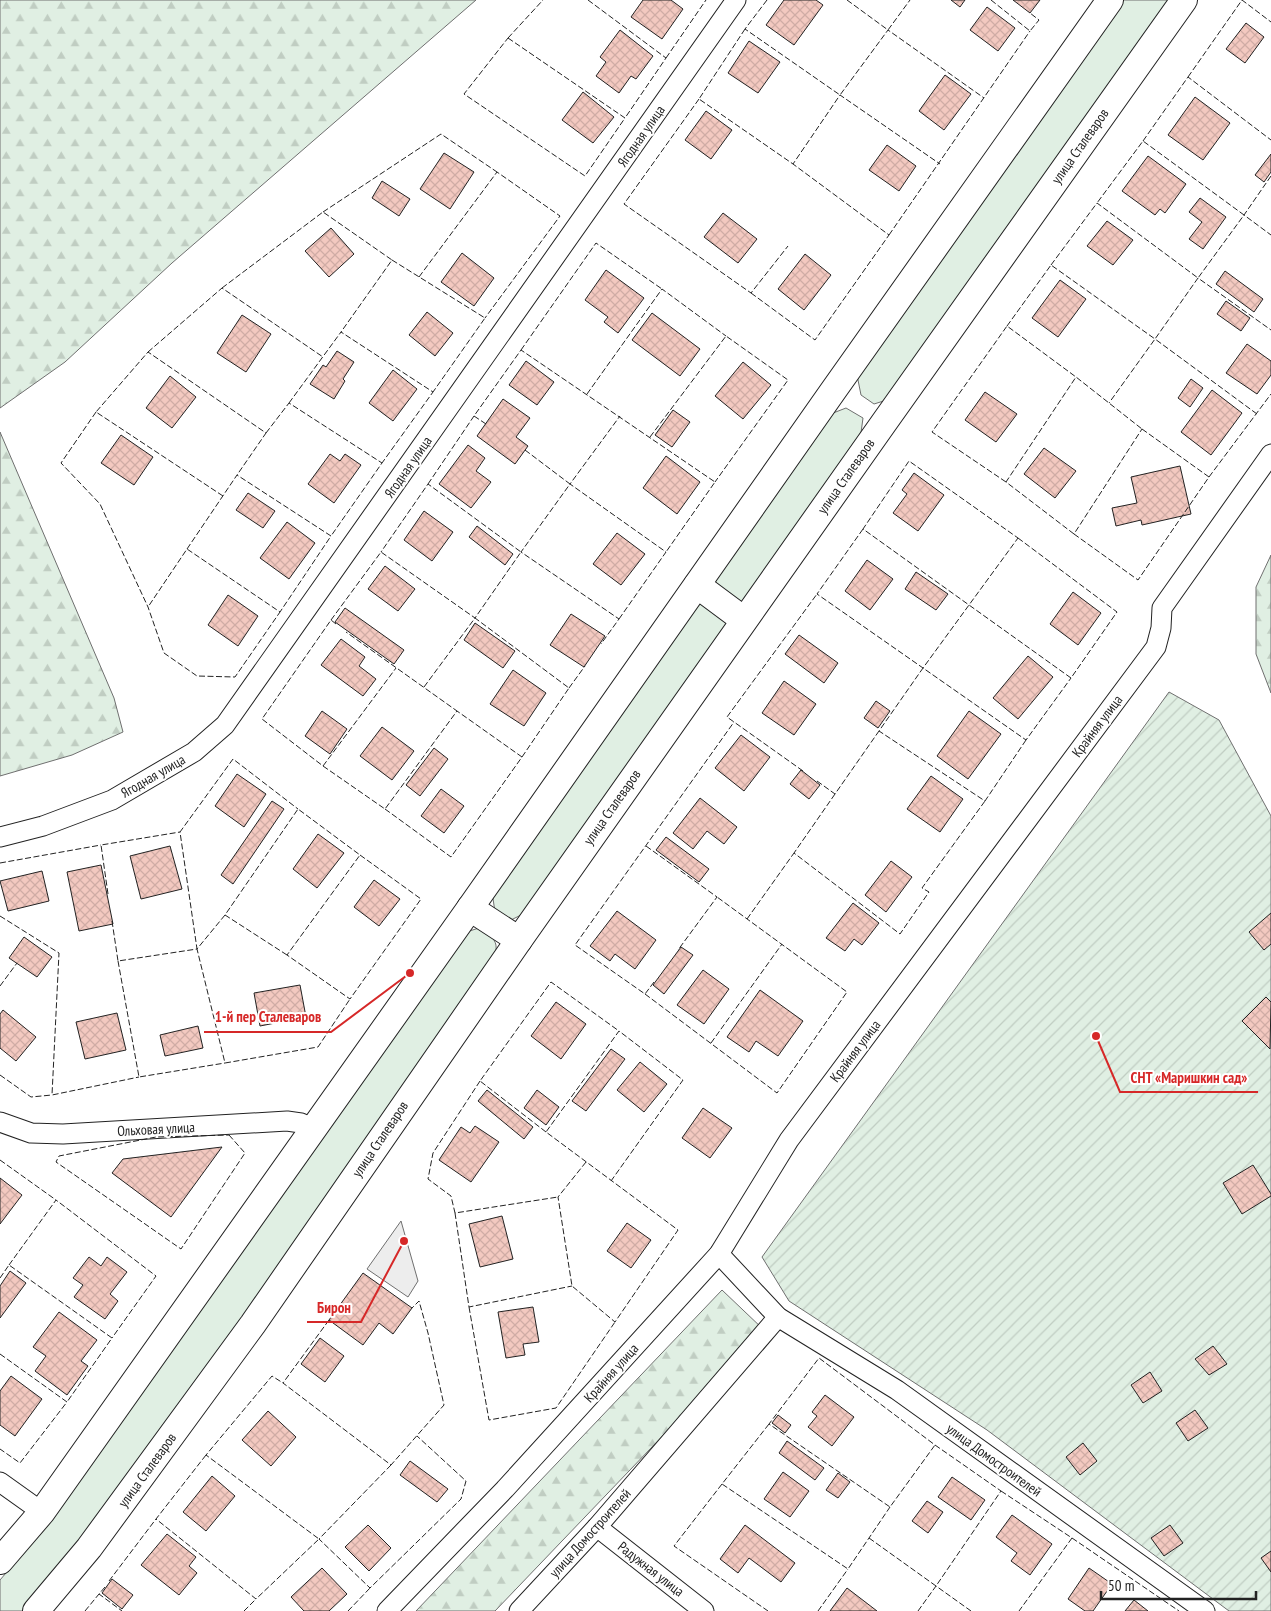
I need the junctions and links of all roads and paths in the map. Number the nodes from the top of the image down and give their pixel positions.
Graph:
1 (736, 0) edge
2 (1110, 0) edge
3 (1184, 0) edge
4 (1271, 454) edge
5 (697, 585) junction
6 (744, 620) junction
7 (0, 837) edge
8 (470, 908) junction
9 (519, 940) junction
10 (0, 1122) edge
11 (313, 1128) junction
12 (718, 1254) junction
13 (778, 1317) junction
14 (0, 1482) edge
15 (42, 1512) junction
16 (597, 1527) junction
17 (0, 1561) edge
18 (36, 1611) edge
19 (387, 1611) edge
20 (519, 1611) edge
21 (704, 1611) edge
22 (1205, 1611) edge

1 - 7 street, Ягодная улица
2 - 5 main road
3 - 6 main road, улица Сталеваров
4 - 12 street, Крайняя улица
5 - 6 main road
5 - 8 main road
6 - 9 main road, улица Сталеваров
8 - 9 main road
8 - 11 main road
9 - 18 main road, улица Сталеваров
10 - 11 street, Ольховая улица
11 - 15 main road
12 - 13 street, улица Домостроителей
12 - 19 street, Крайняя улица
13 - 16 street, улица Домостроителей
13 - 22 street, улица Домостроителей
14 - 15 street
15 - 17 main road
16 - 20 street, улица Домостроителей
16 - 21 street, Радужная улица

